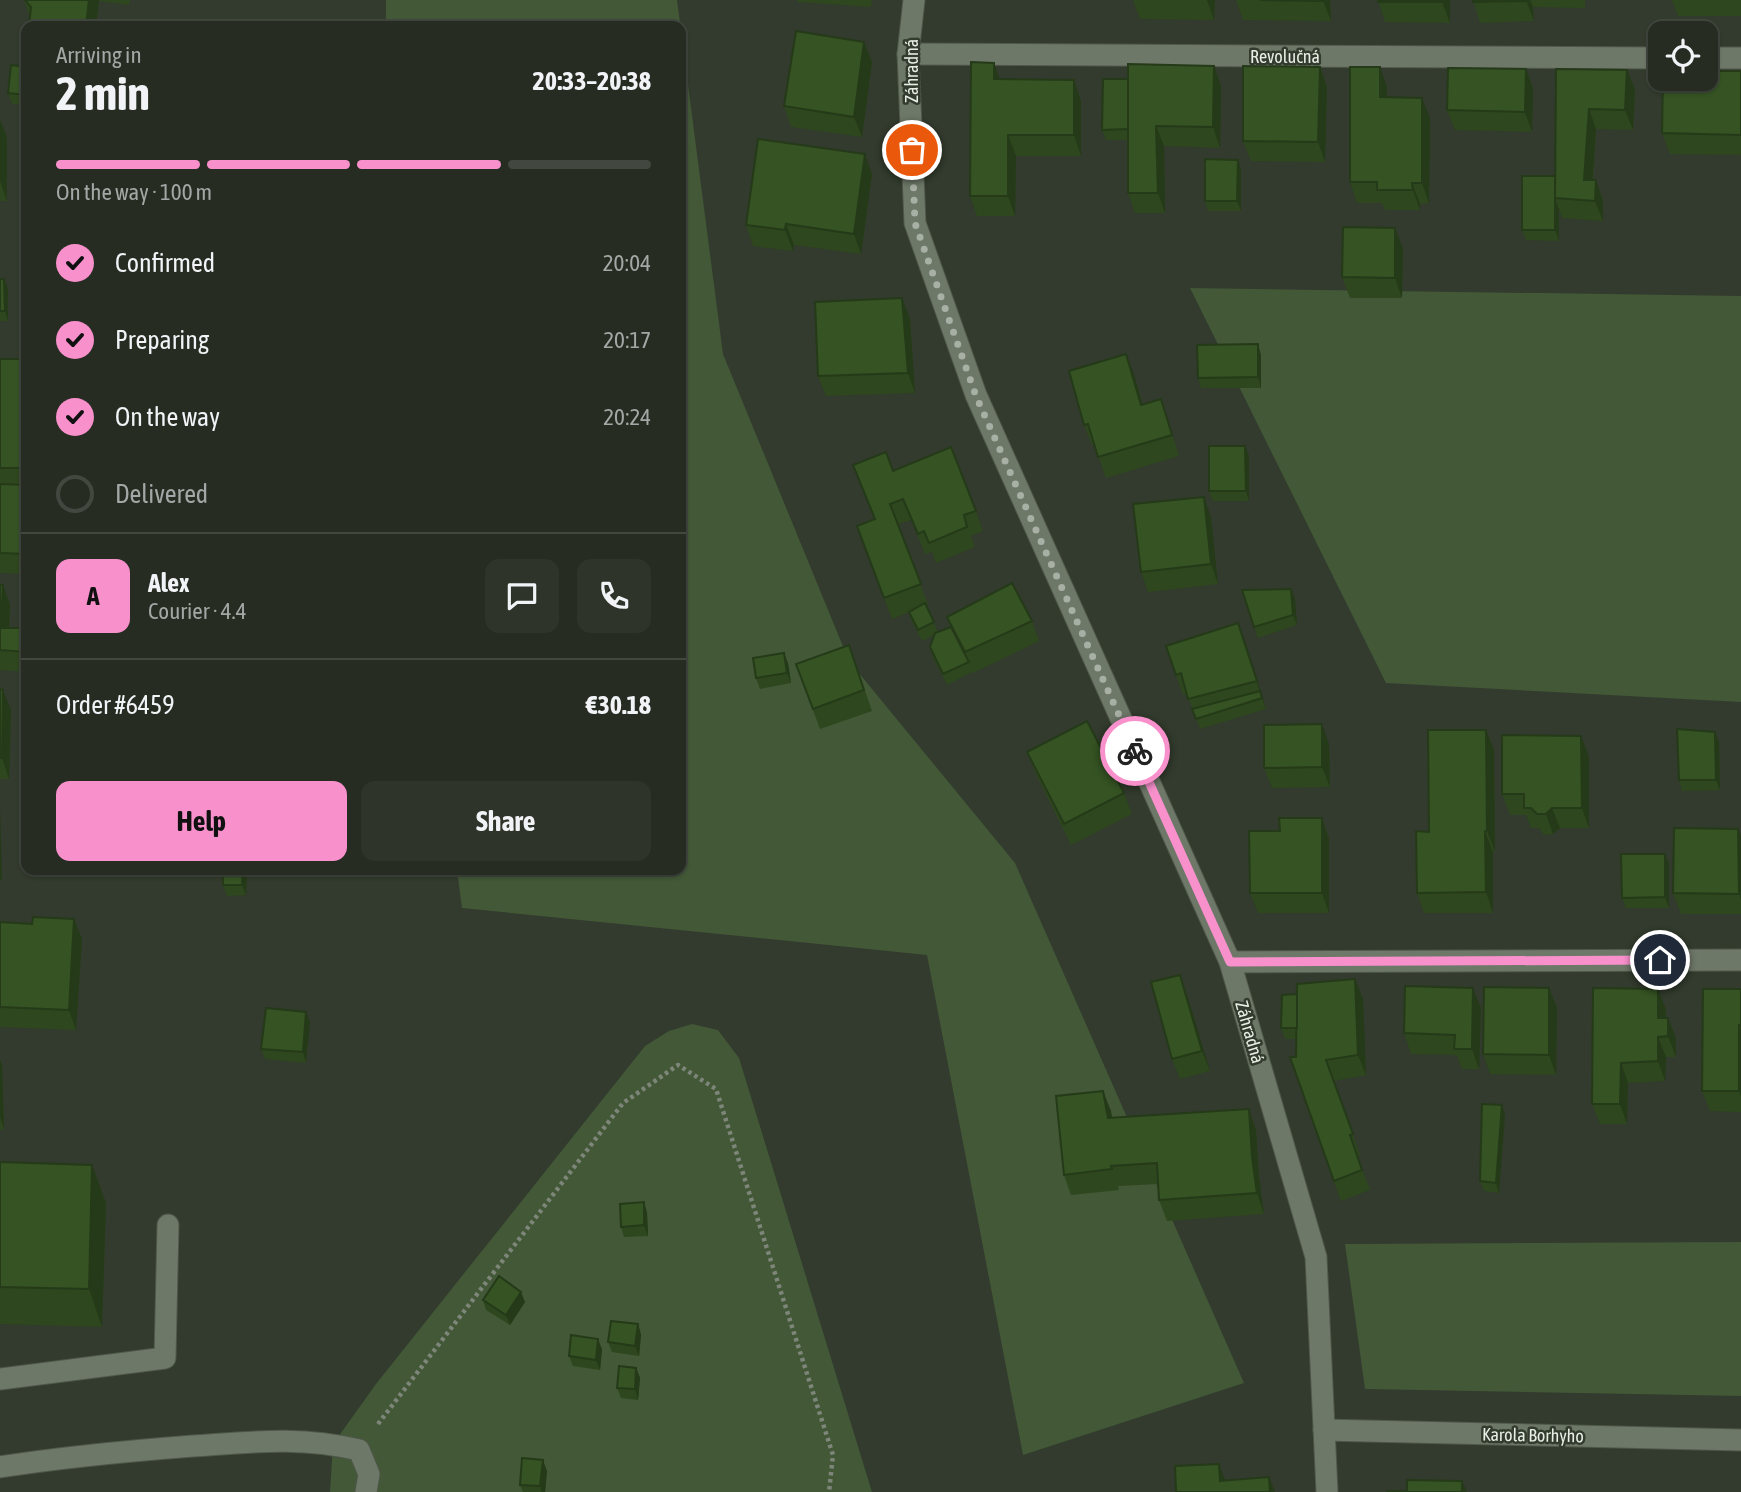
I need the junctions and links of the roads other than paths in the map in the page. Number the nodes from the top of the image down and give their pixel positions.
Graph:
1 (914, 0) edge
2 (908, 54) junction
3 (1648, 58) edge
4 (1718, 58) edge
5 (1741, 58) edge
6 (1741, 960) edge
7 (1230, 962) junction
8 (168, 1225) dead end
9 (0, 1378) edge
10 (1324, 1430) junction
11 (1741, 1440) edge
12 (0, 1467) edge
13 (366, 1492) edge
14 (1327, 1492) edge

1 - 2 street, Záhradná
2 - 3 street, Revolučná
2 - 7 street, Záhradná
4 - 5 street
6 - 7 street
7 - 10 street, Záhradná
8 - 9 street
10 - 11 street, Karola Borhyho
10 - 14 street, Záhradná
12 - 13 street

